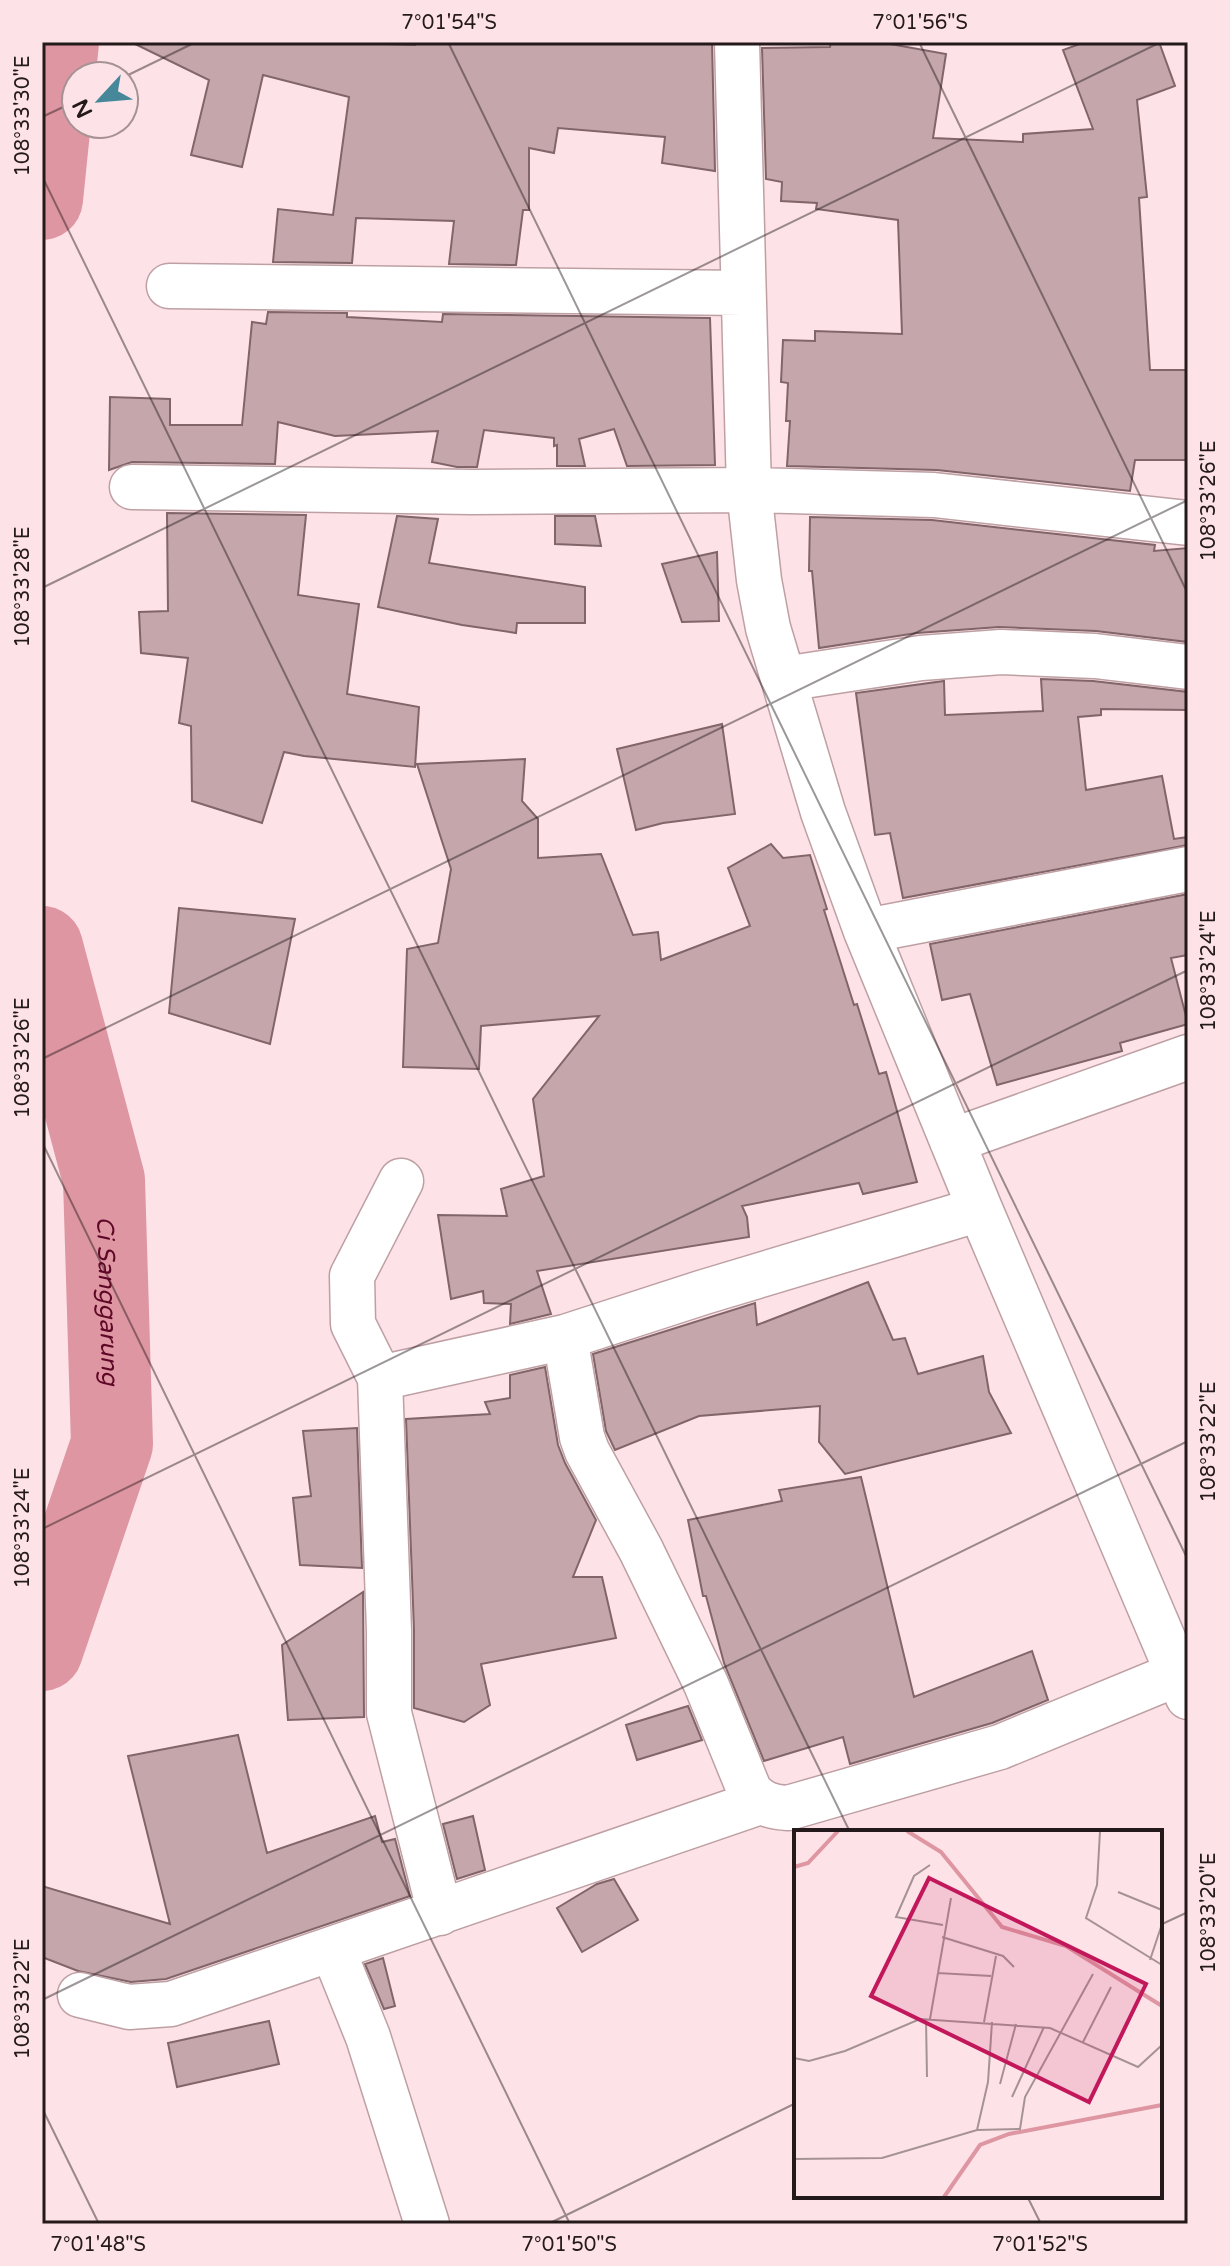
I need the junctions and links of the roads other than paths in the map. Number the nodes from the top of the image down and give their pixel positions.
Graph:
1 (737, 42) edge
2 (169, 286) dead end
3 (743, 293) junction
4 (132, 487) dead end
5 (749, 490) junction
6 (1188, 523) edge
7 (1188, 667) edge
8 (784, 679) junction
9 (1188, 869) edge
10 (866, 931) junction
11 (1188, 1057) edge
12 (952, 1141) junction
13 (401, 1181) dead end
14 (980, 1209) junction
15 (565, 1337) junction
16 (380, 1378) junction
17 (1183, 1686) edge
18 (760, 1802) junction
19 (440, 1913) junction
20 (333, 1950) junction
21 (80, 1995) dead end
22 (427, 2224) edge

1 - 3 street
2 - 3 street
3 - 5 street
4 - 5 street
5 - 6 street
5 - 8 street
7 - 8 street
8 - 10 street
9 - 10 street
10 - 12 street
11 - 12 street
12 - 14 street
13 - 16 street
14 - 15 street
14 - 17 street
15 - 16 street
15 - 18 street
16 - 19 street
17 - 18 street
18 - 19 street
19 - 20 street
20 - 21 street
20 - 22 street

